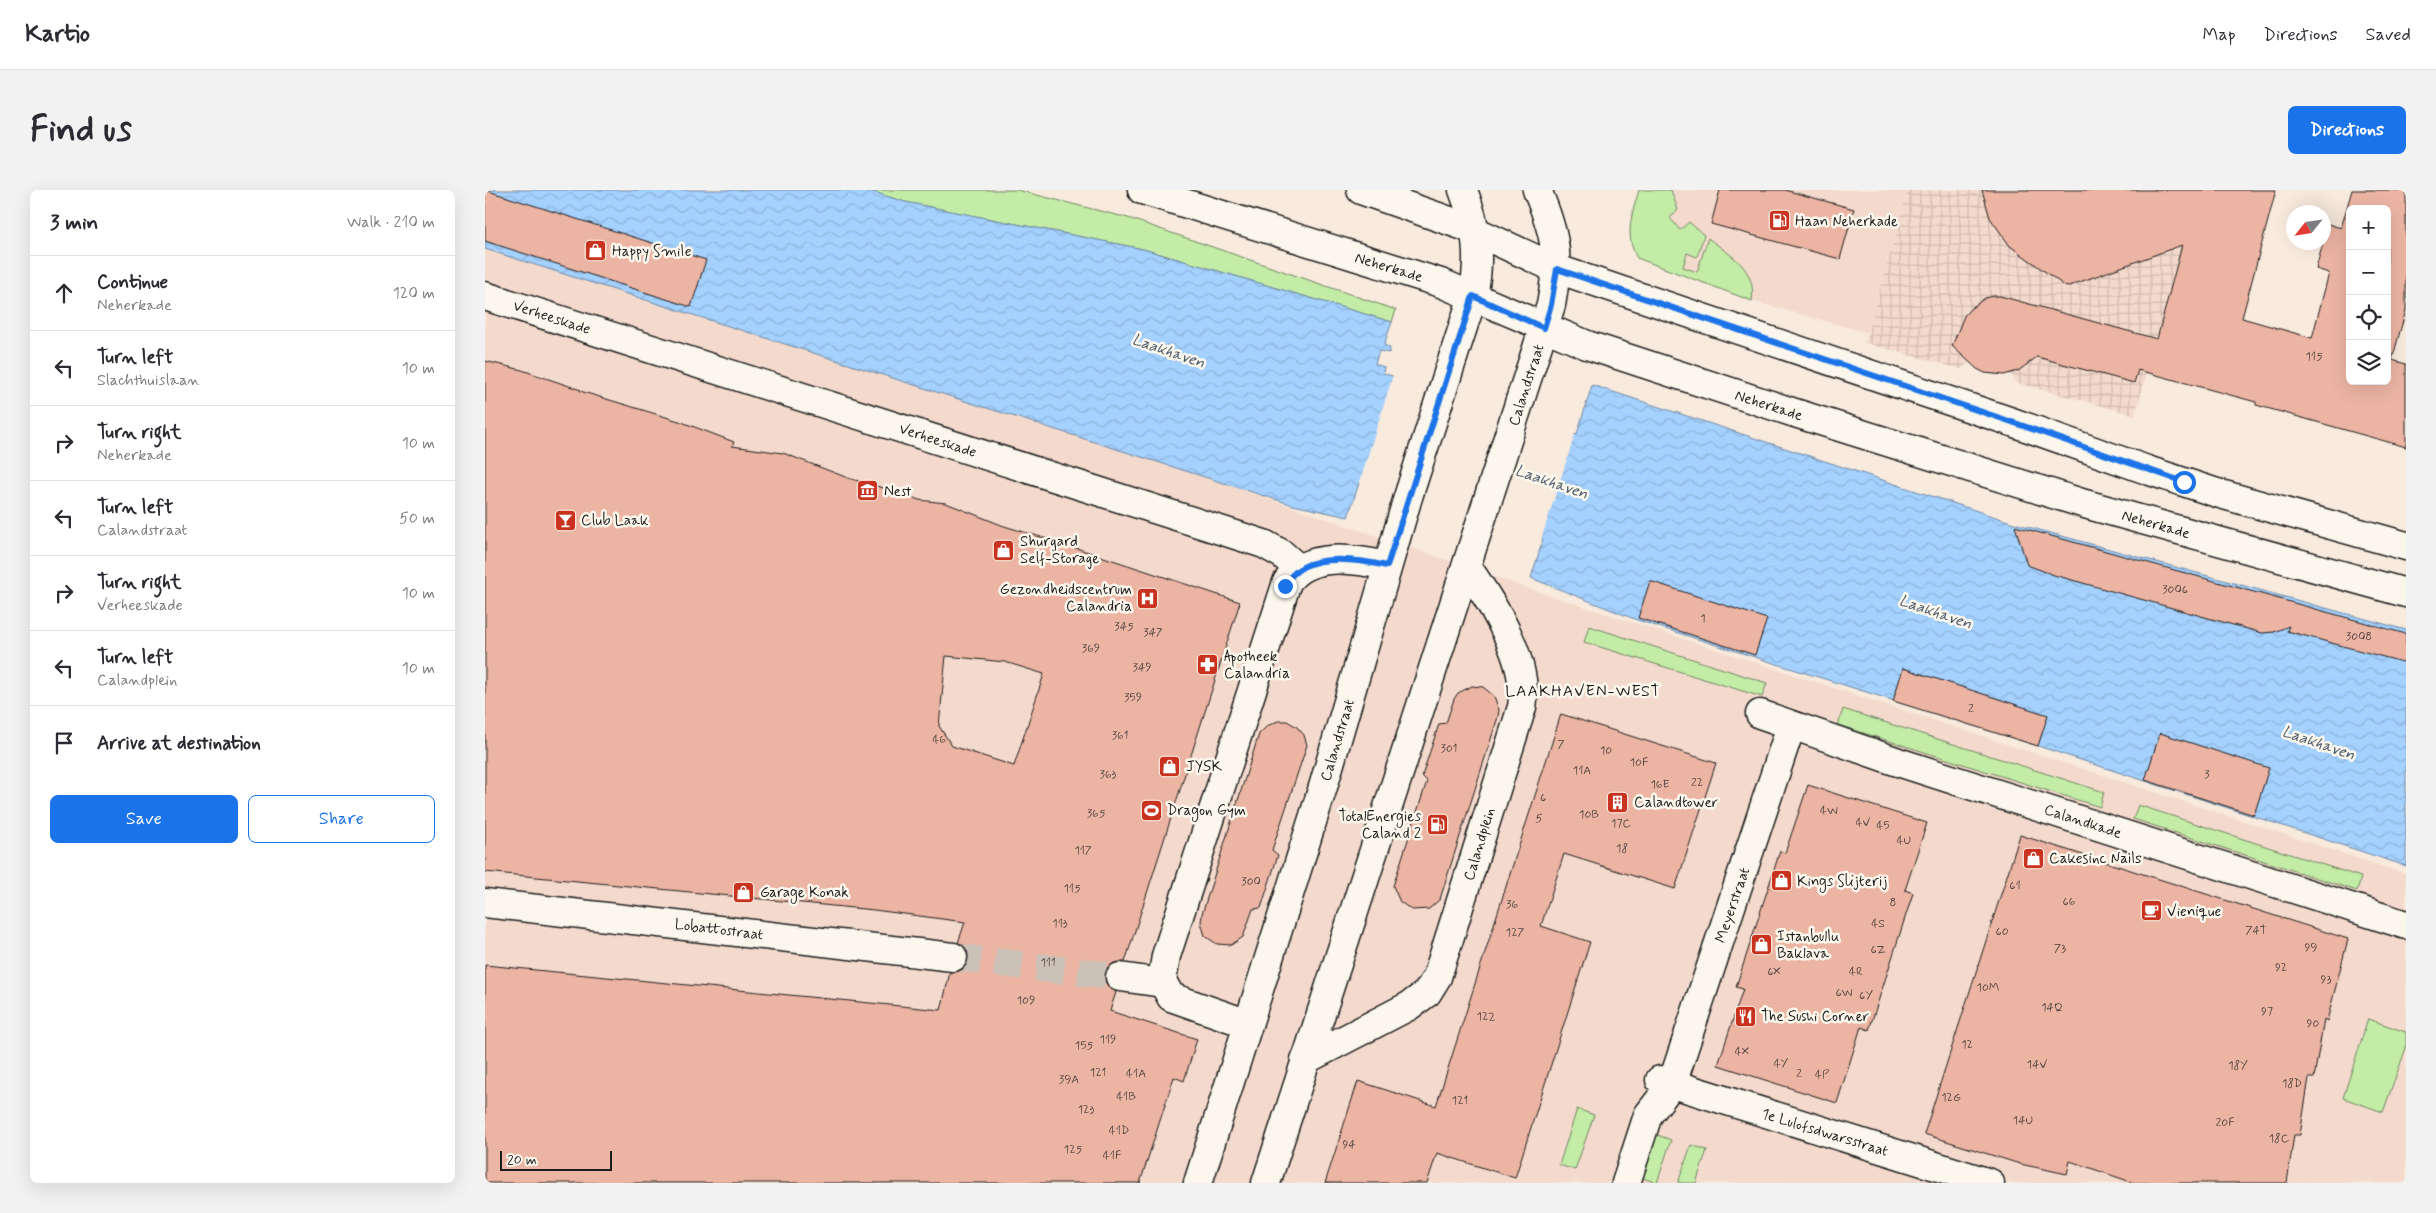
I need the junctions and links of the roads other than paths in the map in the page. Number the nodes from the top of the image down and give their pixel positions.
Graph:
1 (1142, 190) edge
2 (1361, 190) edge
3 (1463, 190) edge
4 (1537, 190) edge
5 (1476, 232) junction
6 (1557, 269) junction
7 (485, 296) edge
8 (1473, 296) junction
9 (1544, 328) junction
10 (2406, 546) edge
11 (1387, 566) junction
12 (1467, 567) junction
13 (1299, 569) junction
14 (2406, 593) edge
15 (1761, 714) dead end
16 (1791, 726) junction
17 (485, 903) edge
18 (2406, 925) edge
19 (953, 957) tunnel mouth
20 (1120, 977) tunnel mouth
21 (1163, 983) junction
22 (1248, 1024) junction
23 (1305, 1060) junction
24 (1666, 1082) junction
25 (1197, 1183) edge
26 (1266, 1183) edge
27 (1626, 1183) edge
28 (1990, 1183) edge

1 - 8 main road, Neherkade
2 - 5 main road
3 - 5 main road, Calandstraat
4 - 6 main road, Calandstraat
5 - 6 main road
5 - 8 main road, Calandstraat
6 - 9 main road, Calandstraat
6 - 10 main road
7 - 13 main road, Verheeskade
8 - 9 main road, Neherkade
8 - 11 main road, Calandstraat
9 - 12 main road, Calandstraat
9 - 14 main road, Neherkade
11 - 13 main road
11 - 22 main road, Calandstraat
12 - 23 main road, Calandstraat
12 - 23 main road, Calandplein
13 - 21 main road
15 - 16 main road, Calandkade
16 - 18 main road, Calandkade
16 - 24 main road, Meyerstraat
17 - 19 main road, Lobattostraat
20 - 21 main road
21 - 22 main road
22 - 25 main road, Calandstraat
23 - 26 main road, Calandstraat
24 - 27 main road, Meyerstraat
24 - 28 main road, 1e Lulofsdwarsstraat

